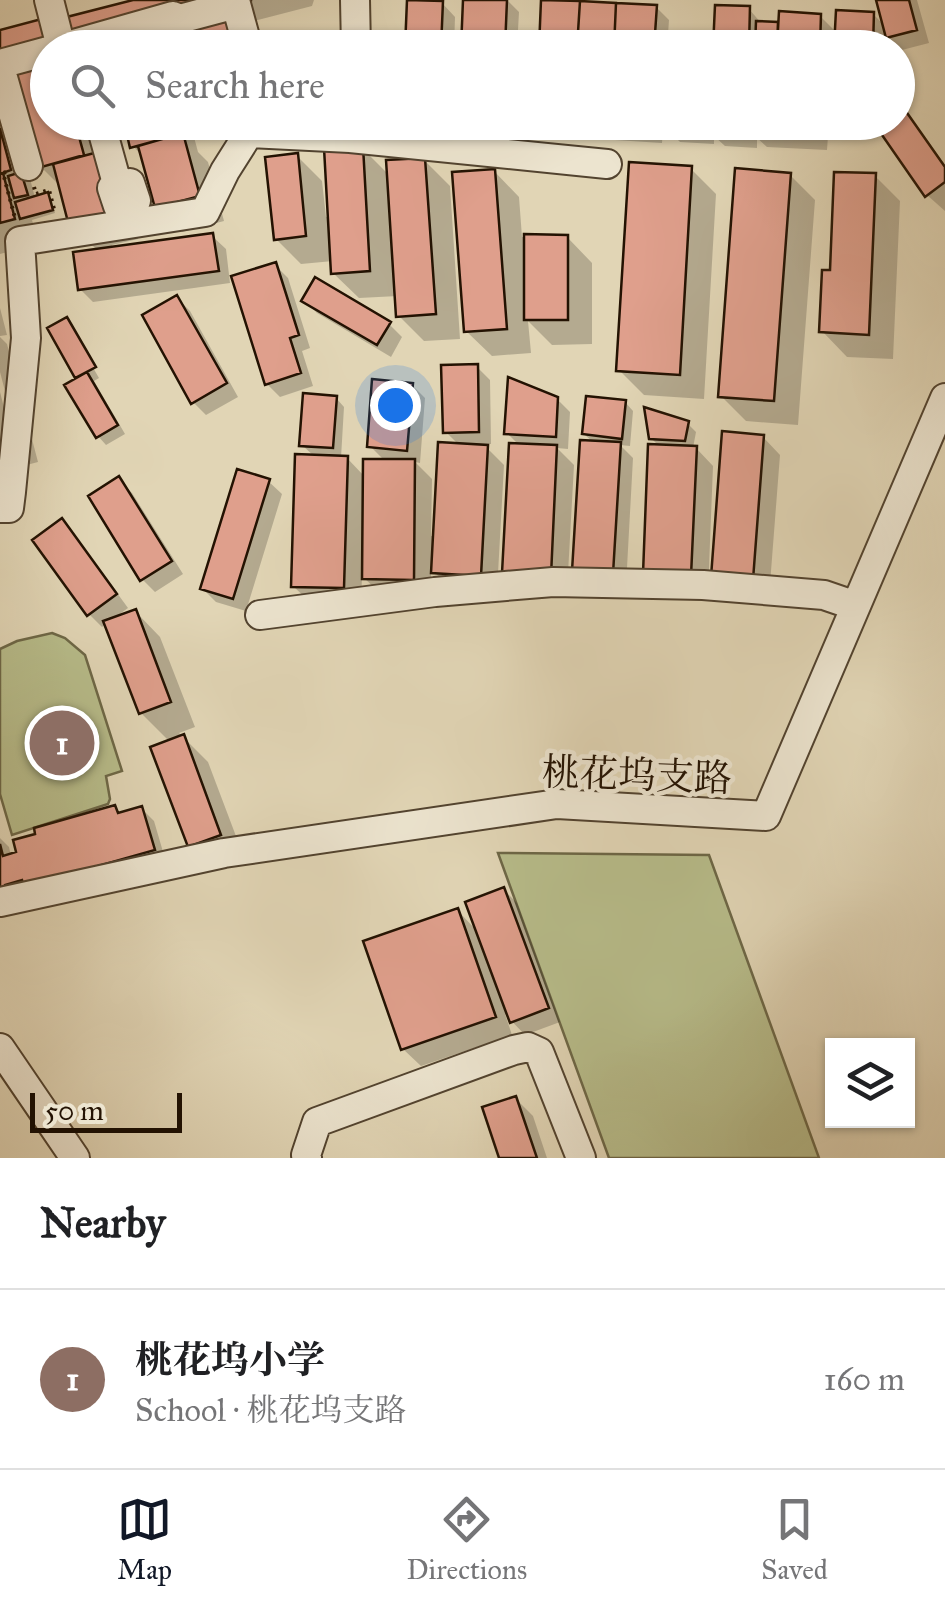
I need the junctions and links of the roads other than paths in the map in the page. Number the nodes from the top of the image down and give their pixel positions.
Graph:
1 (48, 0) edge
2 (355, 0) edge
3 (173, 16) junction
4 (62, 30) edge
5 (125, 30) edge
6 (177, 30) edge
7 (243, 30) edge
8 (356, 30) edge
9 (30, 56) edge
10 (0, 65) edge
11 (105, 140) edge
12 (245, 140) edge
13 (426, 140) edge
14 (607, 164) dead end
15 (28, 166) road end
16 (118, 187) dead end
17 (945, 398) edge
18 (0, 508) edge
19 (856, 606) junction
20 (260, 616) dead end
21 (0, 902) edge
22 (0, 1048) edge
23 (75, 1158) edge
24 (307, 1158) edge
25 (582, 1158) edge

1 - 4 street
2 - 8 street
3 - 5 street
3 - 6 street
3 - 7 street
9 - 10 street
10 - 15 street
11 - 16 street
12 - 18 street
13 - 14 street
17 - 19 street, 桃花坞支路
19 - 20 street
19 - 21 street, 桃花坞支路
22 - 23 street
24 - 25 street

